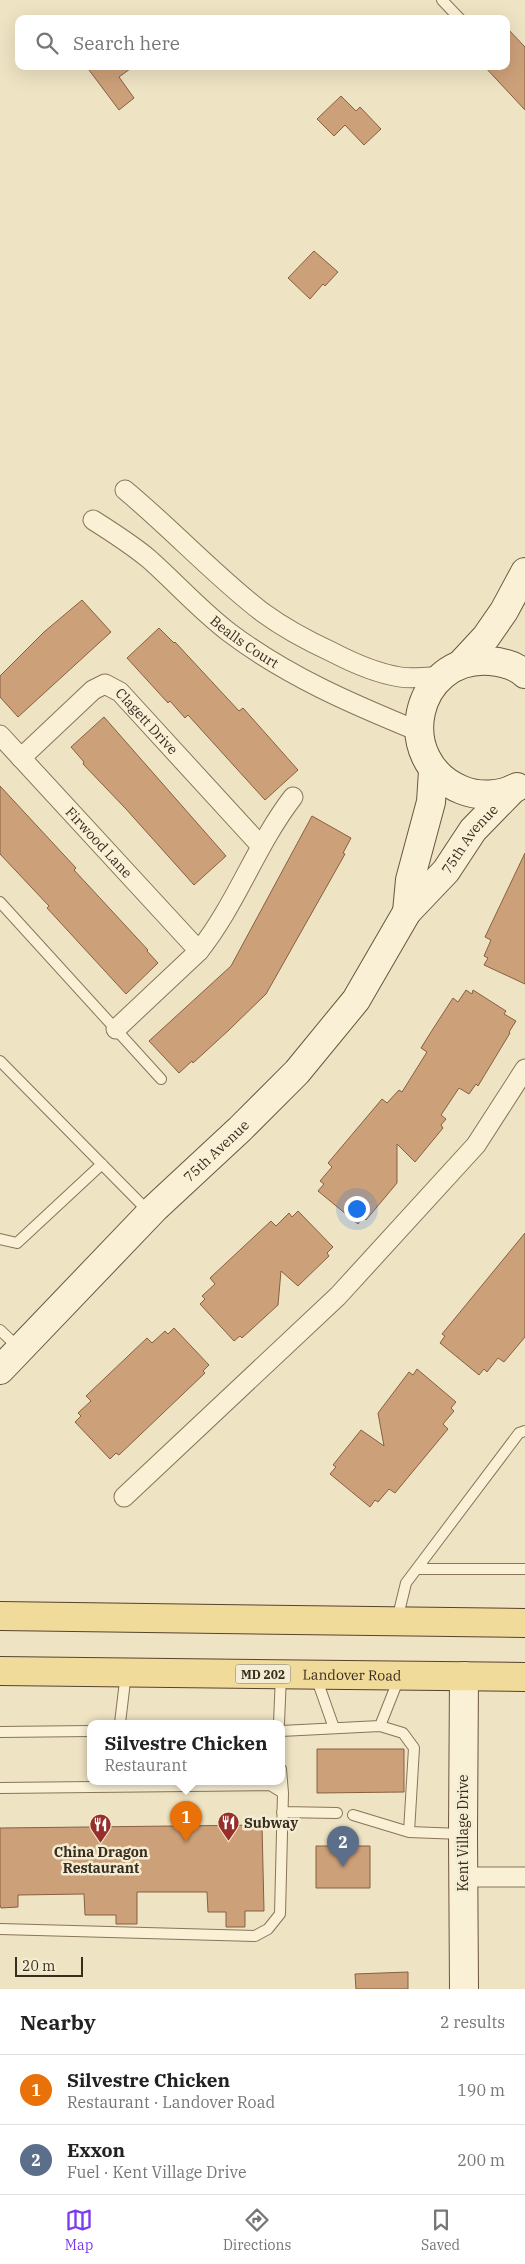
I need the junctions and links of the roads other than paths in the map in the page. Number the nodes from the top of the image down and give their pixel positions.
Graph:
1 (442, 0) edge
2 (456, 15) edge
3 (125, 490) dead end
4 (93, 520) dead end
5 (525, 572) edge
6 (451, 670) junction
7 (525, 674) edge
8 (418, 731) junction
9 (0, 735) edge
10 (21, 758) junction
11 (433, 771) junction
12 (519, 786) edge
13 (293, 797) dead end
14 (261, 846) junction
15 (0, 902) edge
16 (407, 912) junction
17 (199, 951) junction
18 (116, 1029) junction
19 (0, 1061) edge
20 (525, 1069) edge
21 (161, 1079) dead end
22 (102, 1164) junction
23 (150, 1213) junction
24 (0, 1239) edge
25 (0, 1330) edge
26 (20, 1349) junction
27 (0, 1370) edge
28 (525, 1431) edge
29 (124, 1497) dead end
30 (417, 1569) junction
31 (525, 1569) edge
32 (0, 1616) edge
33 (397, 1621) junction
34 (525, 1623) edge
35 (0, 1671) edge
36 (126, 1672) junction
37 (281, 1674) junction
38 (316, 1675) junction
39 (400, 1676) junction
40 (464, 1676) junction
41 (525, 1677) edge
42 (120, 1720) edge
43 (279, 1720) edge
44 (380, 1726) junction
45 (334, 1728) junction
46 (87, 1731) edge
47 (285, 1731) edge
48 (0, 1732) edge
49 (282, 1785) edge
50 (0, 1788) edge
51 (283, 1794) junction
52 (282, 1812) junction
53 (337, 1813) dead end
54 (353, 1815) dead end
55 (409, 1832) junction
56 (463, 1834) junction
57 (463, 1877) junction
58 (525, 1877) edge
59 (0, 1929) edge
60 (464, 1989) edge

1 - 2 lane
3 - 6 street
4 - 8 street, Bealls Court
5 - 6 street
6 - 7 street
6 - 8 street
8 - 11 street
9 - 10 street, Firwood Lane
10 - 14 street, Clagett Drive
10 - 17 street, Firwood Lane
11 - 12 street
11 - 16 street, 75th Avenue
12 - 16 street, 75th Avenue
13 - 14 street
14 - 17 street
15 - 18 lane
16 - 23 street, 75th Avenue
17 - 18 street
18 - 21 lane
19 - 22 lane
20 - 29 street
22 - 23 lane
22 - 24 lane
23 - 26 street, 75th Avenue
25 - 26 lane
26 - 27 street, 75th Avenue
28 - 30 lane
30 - 31 lane
30 - 33 lane
32 - 33 main road
33 - 34 main road
35 - 36 main road, Landover Road / MD 202
36 - 37 main road, Landover Road / MD 202
36 - 42 lane
37 - 38 main road, Landover Road / MD 202
37 - 43 lane
38 - 39 main road, Landover Road / MD 202
38 - 45 lane
39 - 40 main road, Landover Road / MD 202
39 - 44 lane
40 - 41 main road, Landover Road / MD 202
40 - 56 street, Kent Village Drive
44 - 45 lane
44 - 55 lane
45 - 47 lane
46 - 48 lane
49 - 51 lane
50 - 51 lane
51 - 52 lane
52 - 53 lane
52 - 59 lane
54 - 55 lane
55 - 56 lane
56 - 57 street, Kent Village Drive
57 - 58 street
57 - 60 street, Kent Village Drive

